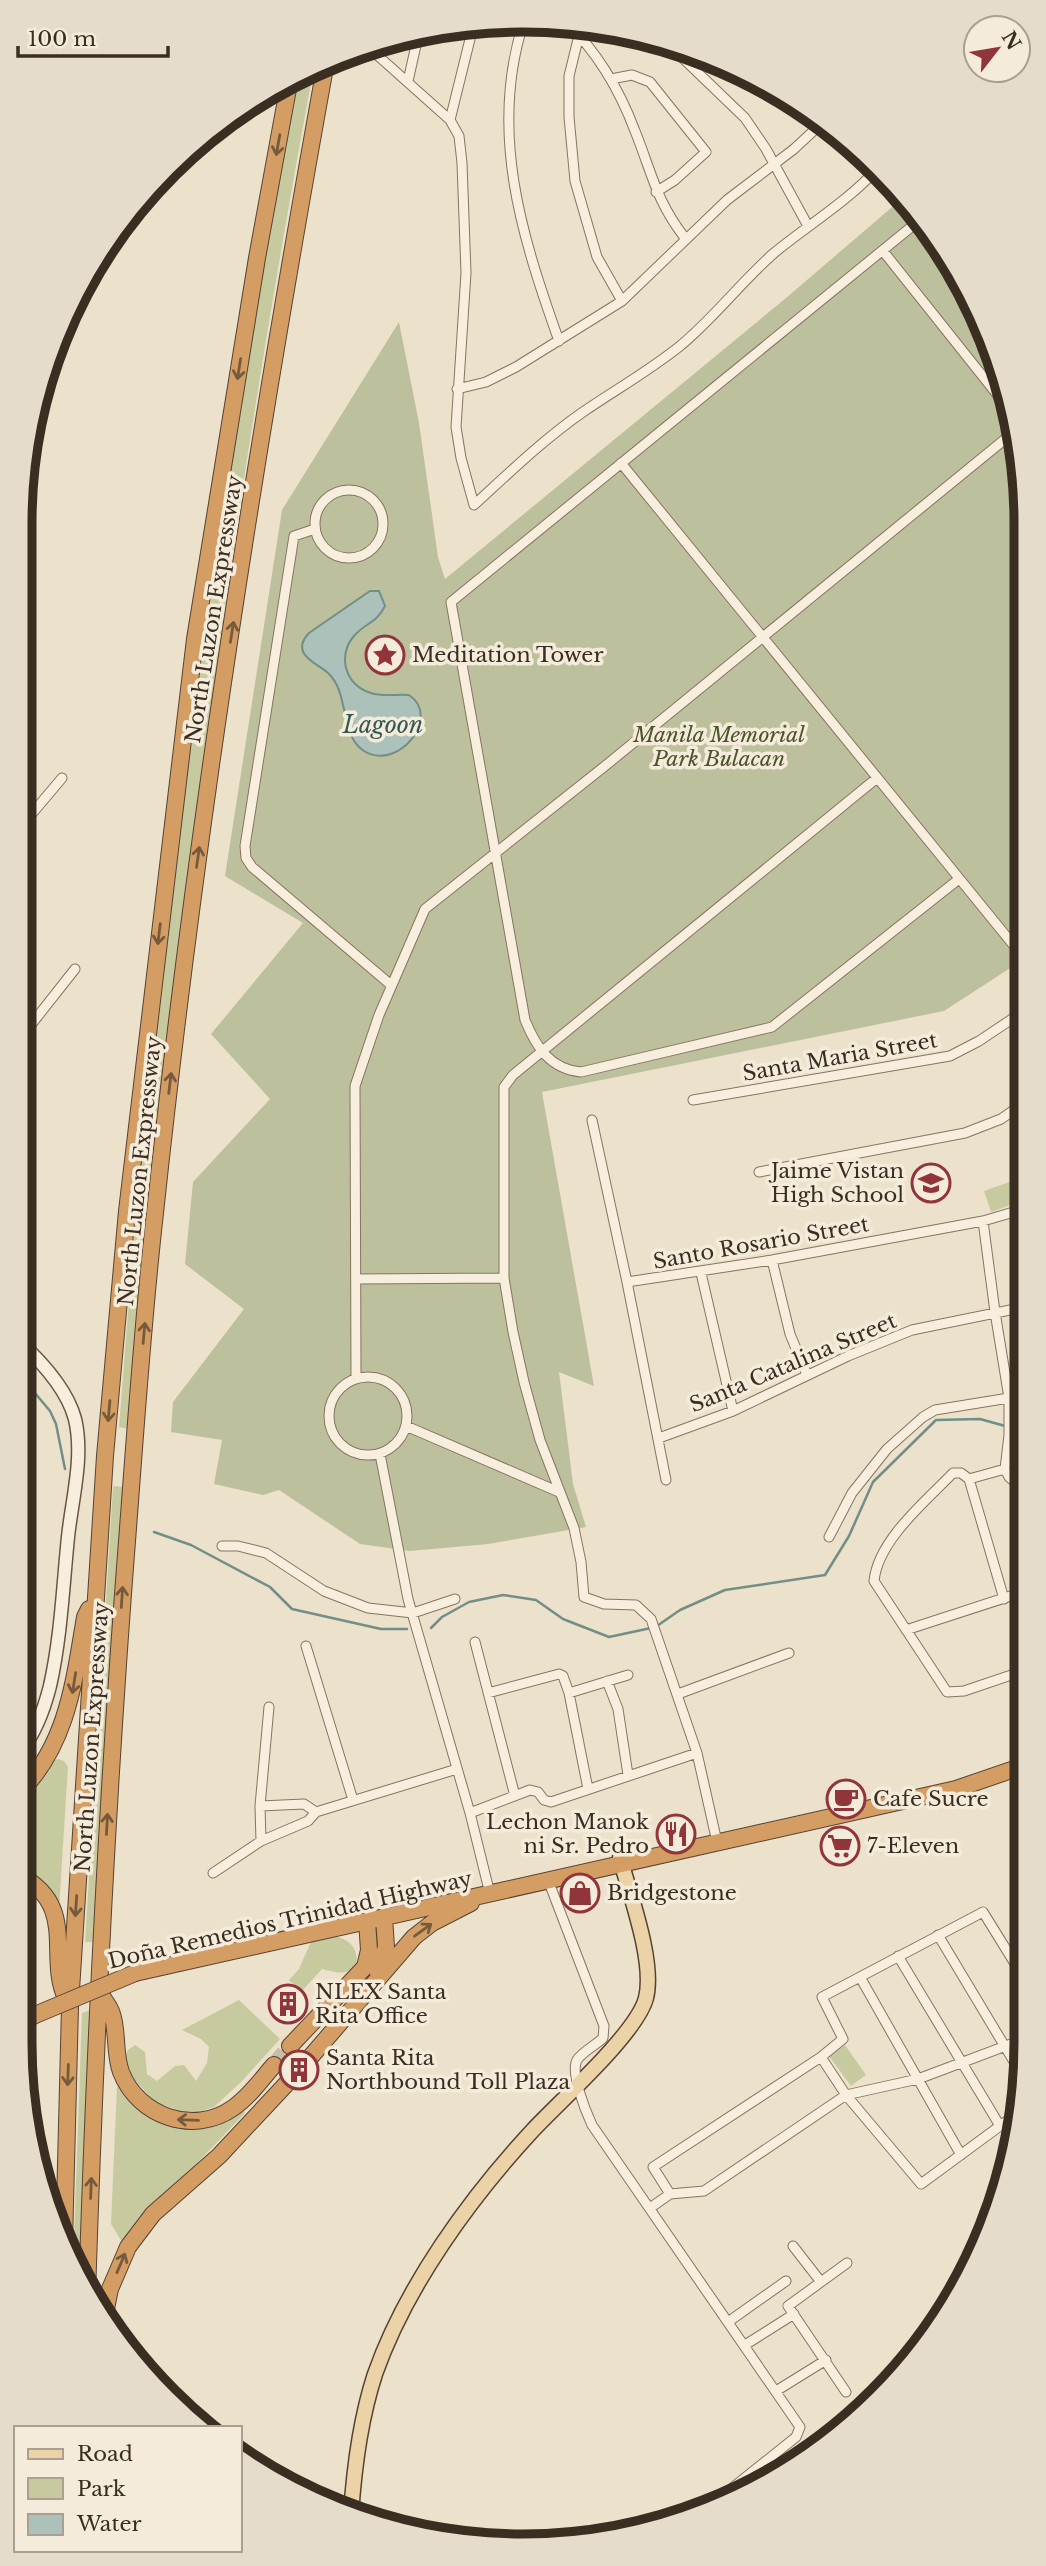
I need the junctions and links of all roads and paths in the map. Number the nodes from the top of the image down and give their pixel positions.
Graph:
1 (521, 32) edge
2 (471, 35) edge
3 (578, 35) edge
4 (579, 35) edge
5 (416, 43) edge
6 (377, 54) edge
7 (682, 59) edge
8 (324, 74) edge
9 (611, 79) junction
10 (408, 81) junction
11 (288, 92) edge
12 (450, 120) junction
13 (816, 129) edge
14 (774, 164) junction
15 (871, 175) edge
16 (656, 192) junction
17 (914, 225) edge
18 (808, 226) junction
19 (685, 238) junction
20 (883, 251) junction
21 (621, 301) junction
22 (559, 341) junction
23 (457, 390) junction
24 (998, 395) edge
25 (1007, 438) edge
26 (621, 463) junction
27 (315, 529) junction
28 (763, 638) junction
29 (62, 778) dead end
30 (877, 778) junction
31 (32, 814) edge
32 (495, 855) junction
33 (959, 878) junction
34 (1014, 946) edge
35 (75, 969) dead end
36 (391, 985) junction
37 (1014, 1018) edge
38 (32, 1024) edge
39 (541, 1052) junction
40 (693, 1100) dead end
41 (1014, 1110) edge
42 (592, 1121) dead end
43 (759, 1172) dead end
44 (1014, 1212) edge
45 (984, 1221) junction
46 (772, 1261) junction
47 (701, 1273) junction
48 (505, 1278) junction
49 (356, 1279) junction
50 (627, 1282) junction
51 (1014, 1309) edge
52 (995, 1312) junction
53 (32, 1355) edge
54 (807, 1375) junction
55 (356, 1377) junction
56 (1009, 1398) junction
57 (733, 1411) junction
58 (1010, 1413) junction
59 (1014, 1413) edge
60 (406, 1426) junction
61 (659, 1438) junction
62 (380, 1454) junction
63 (1005, 1469) junction
64 (969, 1479) junction
65 (666, 1480) dead end
66 (1014, 1480) edge
67 (559, 1492) junction
68 (829, 1537) dead end
69 (222, 1546) dead end
70 (96, 1594) junction
71 (1014, 1595) edge
72 (455, 1599) dead end
73 (1004, 1599) junction
74 (413, 1613) junction
75 (906, 1630) junction
76 (475, 1642) dead end
77 (306, 1646) dead end
78 (789, 1653) dead end
79 (1014, 1674) edge
80 (628, 1675) dead end
81 (607, 1681) junction
82 (488, 1693) junction
83 (569, 1693) junction
84 (678, 1694) junction
85 (269, 1707) dead end
86 (32, 1734) edge
87 (697, 1753) junction
88 (457, 1769) junction
89 (1014, 1769) edge
90 (628, 1775) junction
91 (32, 1779) edge
92 (588, 1789) junction
93 (515, 1796) junction
94 (353, 1800) junction
95 (260, 1806) junction
96 (316, 1812) junction
97 (470, 1813) junction
98 (261, 1841) junction
99 (717, 1842) junction
100 (620, 1858) dead end
101 (213, 1873) dead end
102 (548, 1880) junction
103 (32, 1882) edge
104 (486, 1895) junction
105 (384, 1917) junction
106 (366, 1921) junction
107 (938, 1935) junction
108 (898, 1956) junction
109 (1014, 1962) edge
110 (860, 1977) junction
111 (377, 1979) junction
112 (98, 1990) junction
113 (70, 2006) junction
114 (32, 2017) edge
115 (1014, 2043) edge
116 (290, 2046) tunnel mouth
117 (1005, 2046) junction
118 (821, 2057) junction
119 (307, 2061) tunnel mouth
120 (1013, 2061) edge
121 (962, 2063) junction
122 (274, 2066) tunnel mouth
123 (918, 2079) junction
124 (290, 2080) tunnel mouth
125 (578, 2084) junction
126 (846, 2095) junction
127 (1008, 2120) edge
128 (1000, 2126) junction
129 (961, 2155) junction
130 (670, 2194) junction
131 (650, 2208) junction
132 (65, 2219) edge
133 (793, 2246) dead end
134 (847, 2263) dead end
135 (88, 2271) edge
136 (786, 2281) dead end
137 (821, 2282) junction
138 (107, 2305) edge
139 (794, 2314) junction
140 (728, 2322) junction
141 (745, 2345) junction
142 (826, 2360) junction
143 (776, 2391) junction
144 (846, 2392) dead end
145 (742, 2483) edge
146 (352, 2503) edge

1 - 22 street
2 - 12 street
3 - 21 street
4 - 9 street
5 - 10 street
6 - 10 street
7 - 14 street
112 -> 8 highway, North Luzon Expressway
9 - 16 street
9 - 16 street
10 - 12 street
11 -> 70 highway, North Luzon Expressway
12 - 23 street
13 - 14 street
14 - 18 street
14 - 19 street
15 - 18 street
16 - 19 street
17 - 20 street
18 - 23 street
19 - 21 street
20 - 24 street
20 - 26 street
21 - 22 street
22 - 23 street
25 - 28 street
26 - 28 street
26 - 32 street
27 - 27 street
27 - 36 street
28 - 30 street
28 - 32 street
29 - 31 street
30 - 33 street
30 - 39 street
32 - 36 street
32 - 39 street
33 - 34 street
33 - 39 street
35 - 38 street
36 - 49 street
37 - 40 street, Santa Maria Street
39 - 48 street
41 - 43 street
42 - 50 street
44 - 45 street, Santo Rosario Street
45 - 46 street, Santo Rosario Street
45 - 52 street
46 - 47 street, Santo Rosario Street
46 - 54 street
47 - 50 street, Santo Rosario Street
47 - 57 street
48 - 49 street
48 - 67 street
49 - 55 street
50 - 61 street
51 - 52 street, Santa Catalina Street
52 - 54 street, Santa Catalina Street
52 - 56 street
53 - 86 main road
54 - 57 street, Santa Catalina Street
55 - 60 street
55 - 62 street
56 - 58 street
56 - 68 street
57 - 61 street, Santa Catalina Street
58 - 59 street
58 - 63 street
60 - 62 street
60 - 67 street
61 - 65 street
62 - 74 street
63 - 64 street
63 - 66 street
64 - 73 street
64 - 75 street
67 - 84 street
69 - 74 street
70 -> 91 highway
70 -> 113 highway, North Luzon Expressway
71 - 73 street
72 - 74 street
73 - 75 street
74 - 88 street
75 - 79 street
76 - 82 street
77 - 94 street
78 - 84 street
80 - 81 street
81 - 83 street
81 - 90 street
82 - 83 street
82 - 93 street
83 - 92 street
84 - 87 street
85 - 95 street
87 - 90 street
87 - 99 street
88 - 94 street
88 - 97 street
89 - 99 highway, Doña Remedios Trinidad Highway
90 - 92 street
92 - 93 street
93 - 97 street
94 - 96 street
95 - 96 street
95 - 98 street
96 - 98 street
97 - 104 street
98 - 101 street
99 - 102 highway, Doña Remedios Trinidad Highway
100 - 125 main road
102 - 104 highway, Doña Remedios Trinidad Highway
102 - 125 street
103 - 113 highway
104 - 105 highway, Doña Remedios Trinidad Highway
111 -> 104 highway
105 - 106 highway, Doña Remedios Trinidad Highway
105 - 111 highway
106 - 114 highway, Doña Remedios Trinidad Highway, bridge
106 - 116 highway
107 - 108 street
107 - 109 street
107 - 117 street
108 - 110 street
108 - 121 street
110 - 118 street
110 - 123 street
111 - 119 highway
122 -> 112 highway
135 -> 112 highway, North Luzon Expressway
113 -> 132 highway, North Luzon Expressway
115 - 117 street
117 - 120 street
117 - 121 street
118 - 126 street
118 - 130 street
121 - 123 street
121 - 128 street
123 - 126 street
123 - 129 street
138 -> 124 highway
125 - 131 street
125 - 146 main road
126 - 129 street
126 - 130 street
127 - 128 street
128 - 129 street
130 - 131 street
131 - 140 street
133 - 137 street
134 - 137 street
136 - 140 street
137 - 139 street
139 - 141 street
139 - 142 street
140 - 141 street
141 - 143 street
142 - 143 street
142 - 144 street
143 - 145 street

